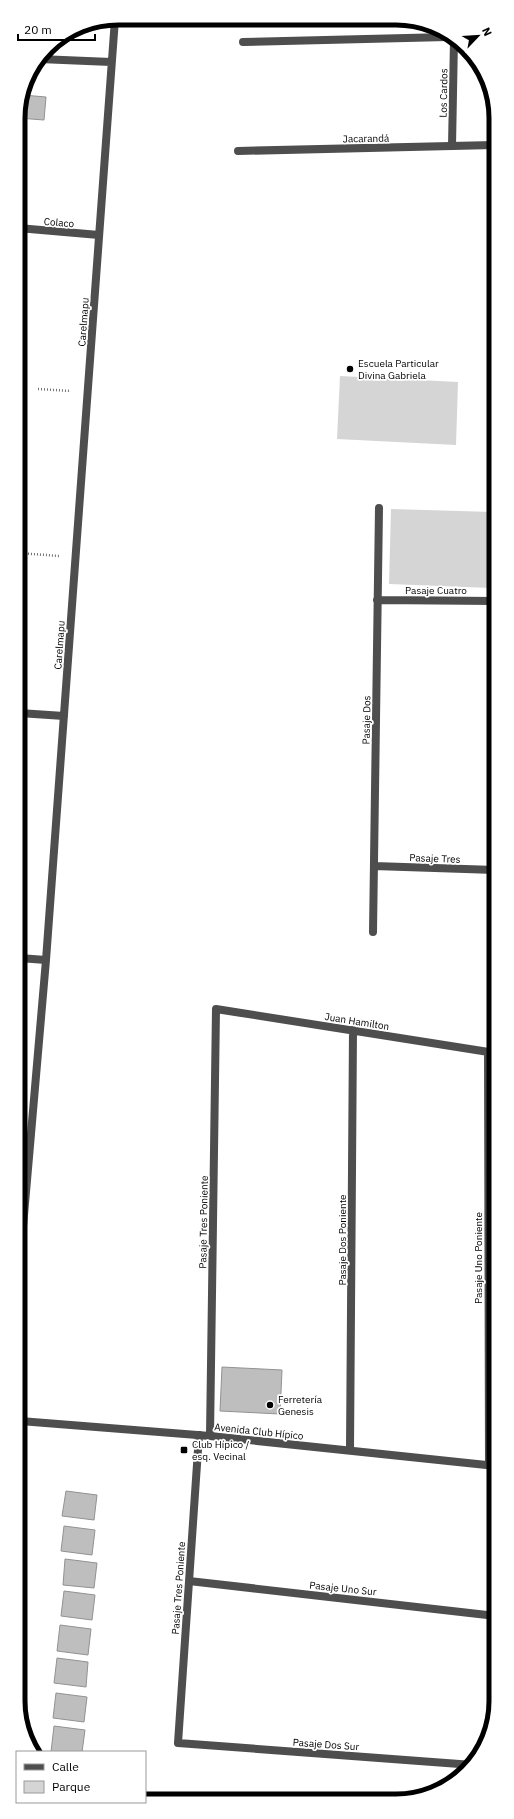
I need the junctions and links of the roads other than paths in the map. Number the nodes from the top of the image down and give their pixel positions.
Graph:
1 (114, 25) edge
2 (443, 37) edge
3 (242, 42) dead end
4 (454, 45) edge
5 (46, 59) edge
6 (111, 62) junction
7 (489, 145) edge
8 (452, 146) junction
9 (238, 151) dead end
10 (25, 229) edge
11 (99, 235) junction
12 (379, 508) dead end
13 (377, 600) junction
14 (489, 601) edge
15 (25, 713) edge
16 (64, 716) junction
17 (374, 866) junction
18 (489, 870) edge
19 (373, 932) dead end
20 (25, 958) edge
21 (46, 960) junction
22 (216, 1009) joint
23 (353, 1030) junction
24 (489, 1052) edge
25 (25, 1203) edge
26 (25, 1421) edge
27 (199, 1435) junction
28 (210, 1436) junction
29 (350, 1450) junction
30 (489, 1466) edge
31 (189, 1581) junction
32 (489, 1615) edge
33 (178, 1743) joint
34 (464, 1764) edge

1 - 6 street, Carelmapu
2 - 3 street
4 - 8 street, Los Cardos
5 - 6 street
6 - 11 street, Carelmapu
7 - 8 street, Jacarandá
8 - 9 street, Jacarandá
10 - 11 street, Colaco
11 - 16 street, Carelmapu
12 - 13 street, Pasaje Dos
13 - 14 street, Pasaje Cuatro
13 - 17 street, Pasaje Dos
15 - 16 street
16 - 21 street, Carelmapu
17 - 18 street, Pasaje Tres
17 - 19 street, Pasaje Dos
20 - 21 street
21 - 25 street, Carelmapu
22 - 23 street, Juan Hamilton
22 - 28 street, Pasaje Tres Poniente
23 - 24 street, Juan Hamilton
23 - 29 street, Pasaje Dos Poniente
26 - 27 street, Avenida Club Hípico
27 - 28 street, Avenida Club Hípico
27 - 31 street, Pasaje Tres Poniente
28 - 29 street, Avenida Club Hípico
29 - 30 street, Avenida Club Hípico
31 - 32 street, Pasaje Uno Sur
31 - 33 street, Pasaje Tres Poniente
33 - 34 street, Pasaje Dos Sur

